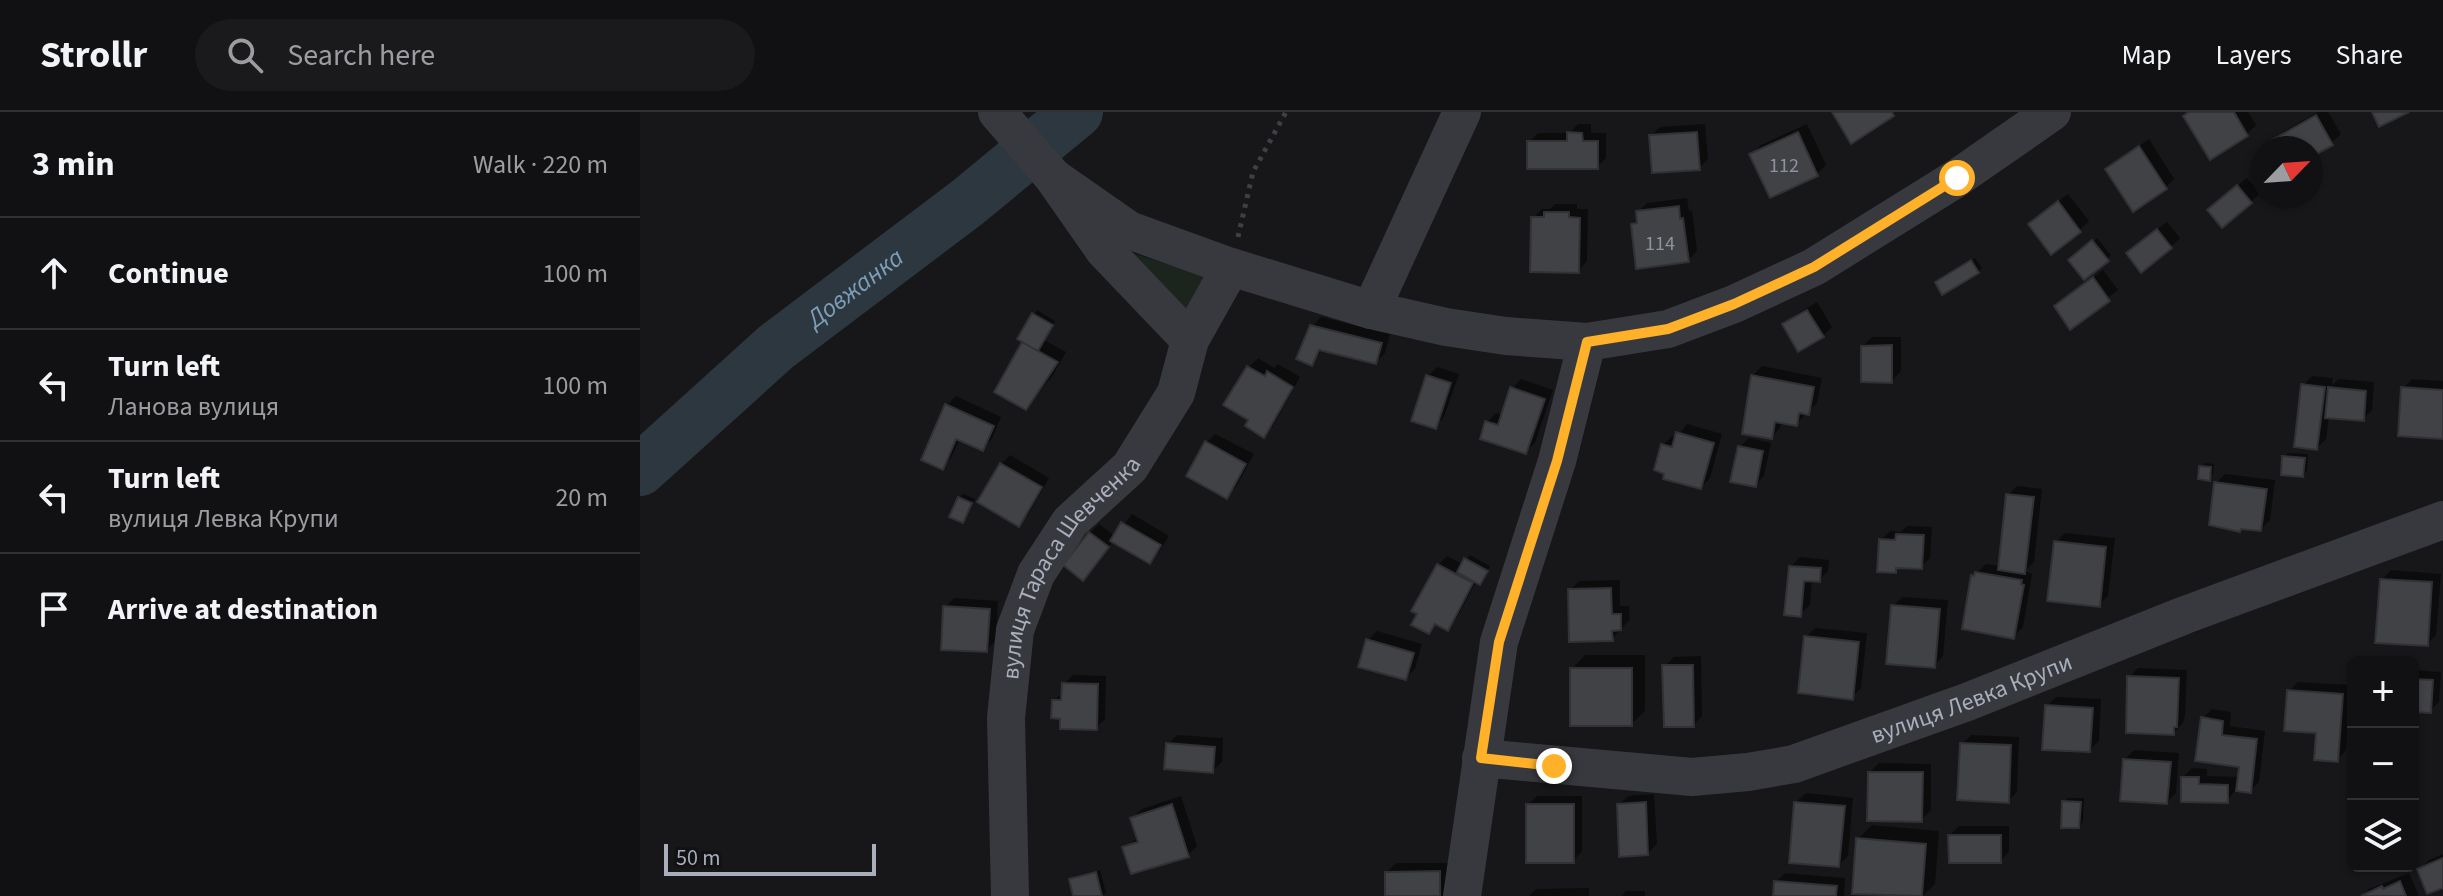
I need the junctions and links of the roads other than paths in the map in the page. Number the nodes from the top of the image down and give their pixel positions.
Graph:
1 (1462, 112) edge
2 (2052, 112) edge
3 (1002, 120) edge
4 (1053, 177) junction
5 (1231, 267) junction
6 (1371, 310) junction
7 (1190, 340) junction
8 (1587, 342) junction
9 (2443, 520) edge
10 (1481, 758) junction
11 (1010, 896) edge
12 (1462, 896) edge

1 - 6 street
2 - 8 street
3 - 4 street
4 - 5 street
4 - 7 street
5 - 6 street
5 - 7 street, вулиця Тараса Шевченка
6 - 8 street
7 - 11 street, вулиця Тараса Шевченка
8 - 10 street
9 - 10 street, вулиця Левка Крупи
10 - 12 street

